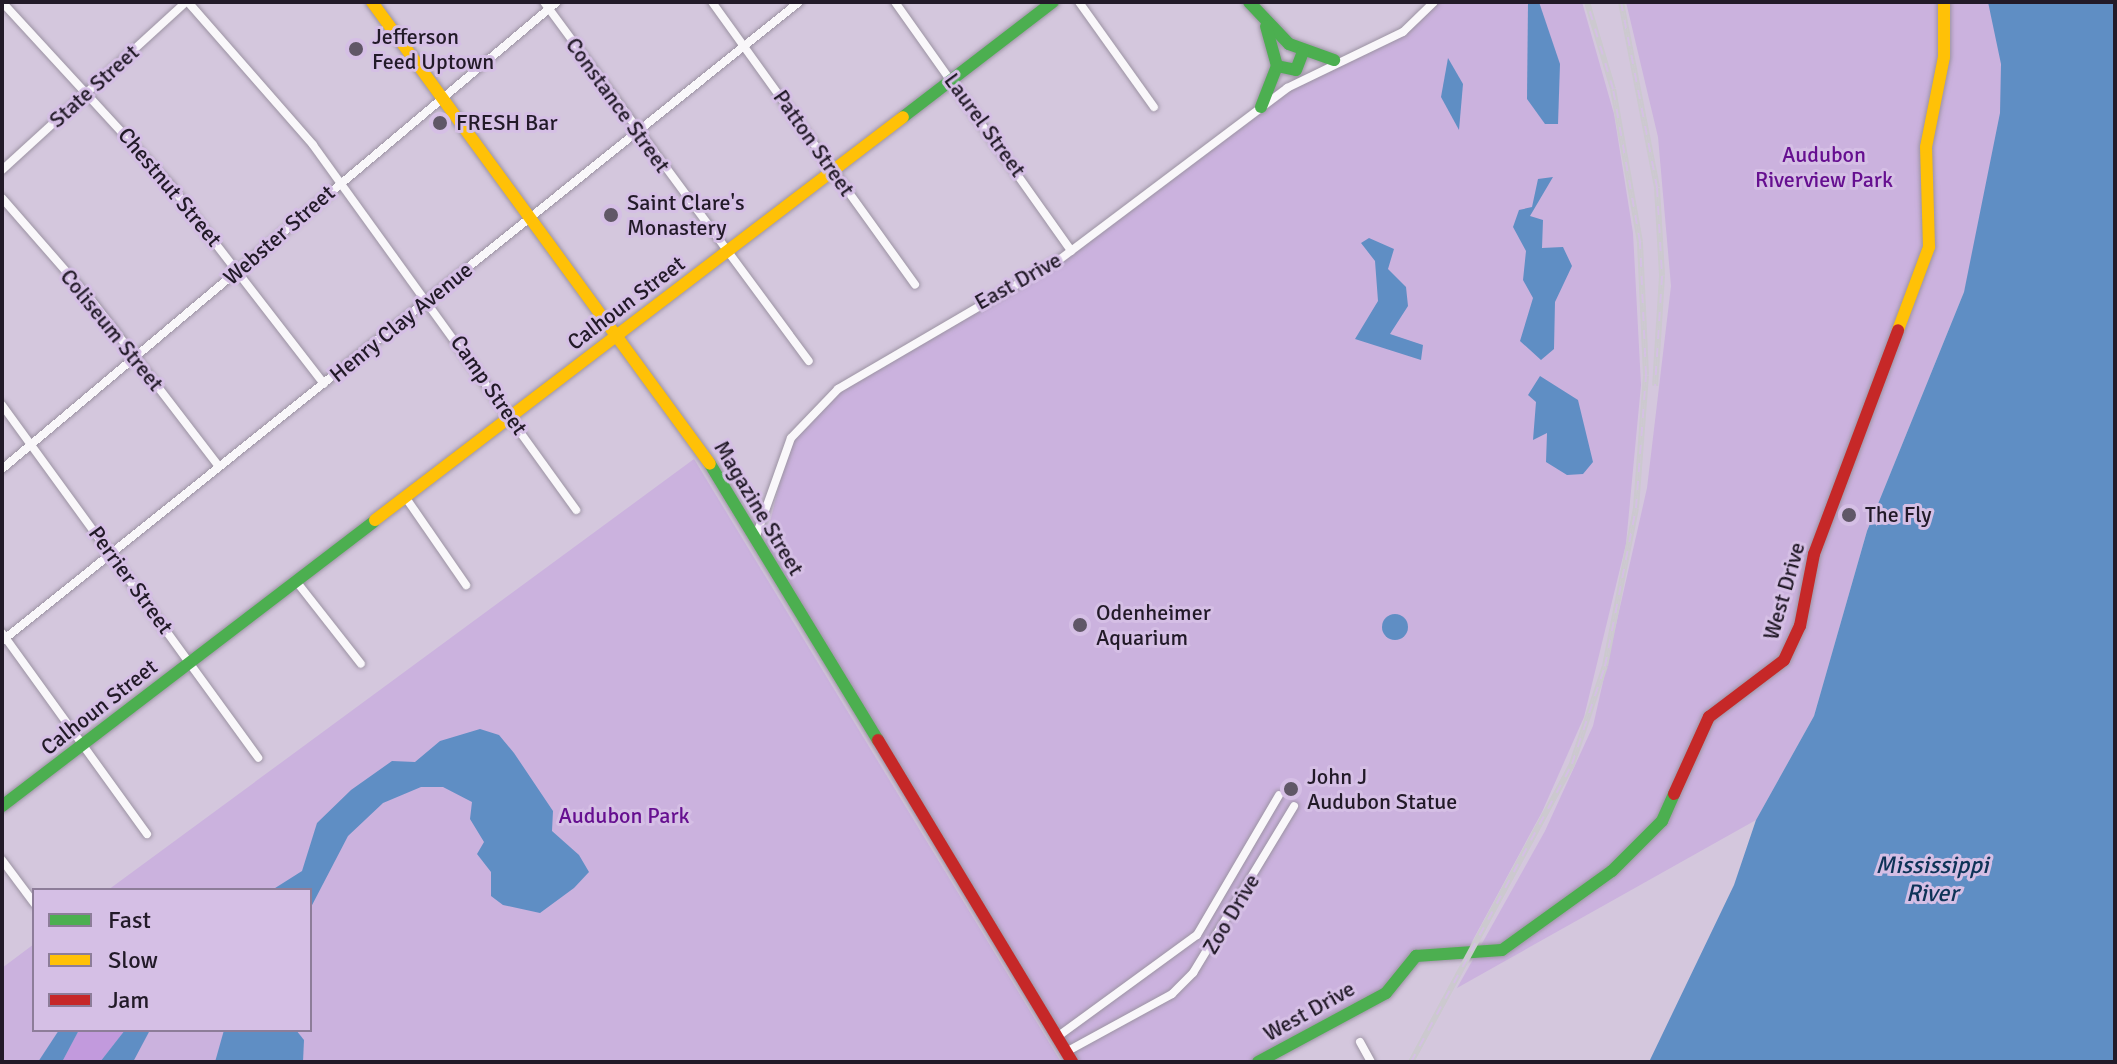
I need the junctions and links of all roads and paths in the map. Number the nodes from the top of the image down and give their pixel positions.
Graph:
1 (2, 2) edge
2 (187, 2) edge
3 (372, 2) edge
4 (557, 2) edge
5 (712, 2) edge
6 (799, 2) edge
7 (895, 2) edge
8 (1053, 2) edge
9 (1079, 2) edge
10 (1249, 2) edge
11 (1434, 2) edge
12 (1944, 2) edge
13 (546, 5) edge
14 (1266, 26) junction
15 (745, 46) junction
16 (1303, 52) junction
17 (1334, 60) junction
18 (1277, 66) junction
19 (952, 79) junction
20 (88, 93) junction
21 (445, 96) junction
22 (1154, 107) dead end
23 (1261, 107) junction
24 (637, 133) junction
25 (2, 170) edge
26 (833, 170) junction
27 (341, 182) junction
28 (2, 198) edge
29 (532, 216) junction
30 (1071, 251) junction
31 (726, 252) junction
32 (239, 270) junction
33 (915, 285) dead end
34 (428, 299) junction
35 (618, 335) junction
36 (136, 357) junction
37 (809, 361) dead end
38 (324, 384) junction
39 (2, 405) edge
40 (512, 416) junction
41 (32, 444) junction
42 (218, 465) junction
43 (2, 469) edge
44 (406, 498) junction
45 (576, 510) dead end
46 (755, 539) junction
47 (112, 553) junction
48 (296, 581) junction
49 (466, 585) dead end
50 (3, 637) edge
51 (190, 662) junction
52 (361, 664) dead end
53 (84, 744) junction
54 (258, 758) dead end
55 (1279, 795) dead end
56 (2, 806) edge
57 (1294, 806) dead end
58 (147, 834) dead end
59 (2, 860) edge
60 (32, 900) edge
61 (1057, 1037) junction
62 (1360, 1042) dead end
63 (1069, 1057) edge
64 (1258, 1062) edge
65 (1371, 1062) edge

1 - 20 street, Chestnut Street
2 - 20 street, State Street
2 - 27 street, Camp Street
3 - 21 street, Magazine Street
4 - 13 street, Webster Street
5 - 15 street, Patton Street
6 - 15 street, Henry Clay Avenue
7 - 19 street, Laurel Street
8 - 19 street, Calhoun Street
9 - 22 street
10 - 14 street
11 - 17 street, East Drive
12 - 64 street, West Drive
13 - 21 street, Webster Street
13 - 24 street, Constance Street
14 - 16 street
14 - 18 street
15 - 24 street, Henry Clay Avenue
15 - 26 street, Patton Street
16 - 17 street
16 - 18 street
17 - 23 street, East Drive
18 - 23 street
19 - 26 street, Calhoun Street
19 - 30 street, Laurel Street
20 - 25 street, State Street
20 - 32 street, Chestnut Street
21 - 27 street, Webster Street
21 - 29 street, Magazine Street
23 - 30 street, East Drive
24 - 29 street, Henry Clay Avenue
24 - 31 street, Constance Street
26 - 31 street, Calhoun Street
26 - 33 street, Patton Street
27 - 32 street, Webster Street
27 - 34 street, Camp Street
28 - 36 street, Coliseum Street
29 - 34 street, Henry Clay Avenue
29 - 35 street, Magazine Street
30 - 46 street, East Drive
31 - 35 street, Calhoun Street
31 - 37 street, Constance Street
32 - 36 street, Webster Street
32 - 38 street, Chestnut Street
34 - 38 street, Henry Clay Avenue
34 - 40 street, Camp Street
35 - 40 street, Calhoun Street
35 - 46 street, Magazine Street
36 - 41 street, Webster Street
36 - 42 street, Coliseum Street
38 - 42 street, Henry Clay Avenue
39 - 41 street, Perrier Street
40 - 44 street, Calhoun Street
40 - 45 street, Camp Street
41 - 43 street, Webster Street
41 - 47 street, Perrier Street
42 - 47 street, Henry Clay Avenue
44 - 48 street, Calhoun Street
44 - 49 street
46 - 61 street, Magazine Street
47 - 50 street, Henry Clay Avenue
47 - 51 street, Perrier Street
48 - 51 street, Calhoun Street
48 - 52 street
50 - 53 street
51 - 53 street, Calhoun Street
51 - 54 street, Perrier Street
53 - 56 street, Calhoun Street
53 - 58 street
55 - 61 street, Zoo Drive
57 - 63 street, Zoo Drive
59 - 60 street
61 - 63 street, Magazine Street
62 - 65 street

